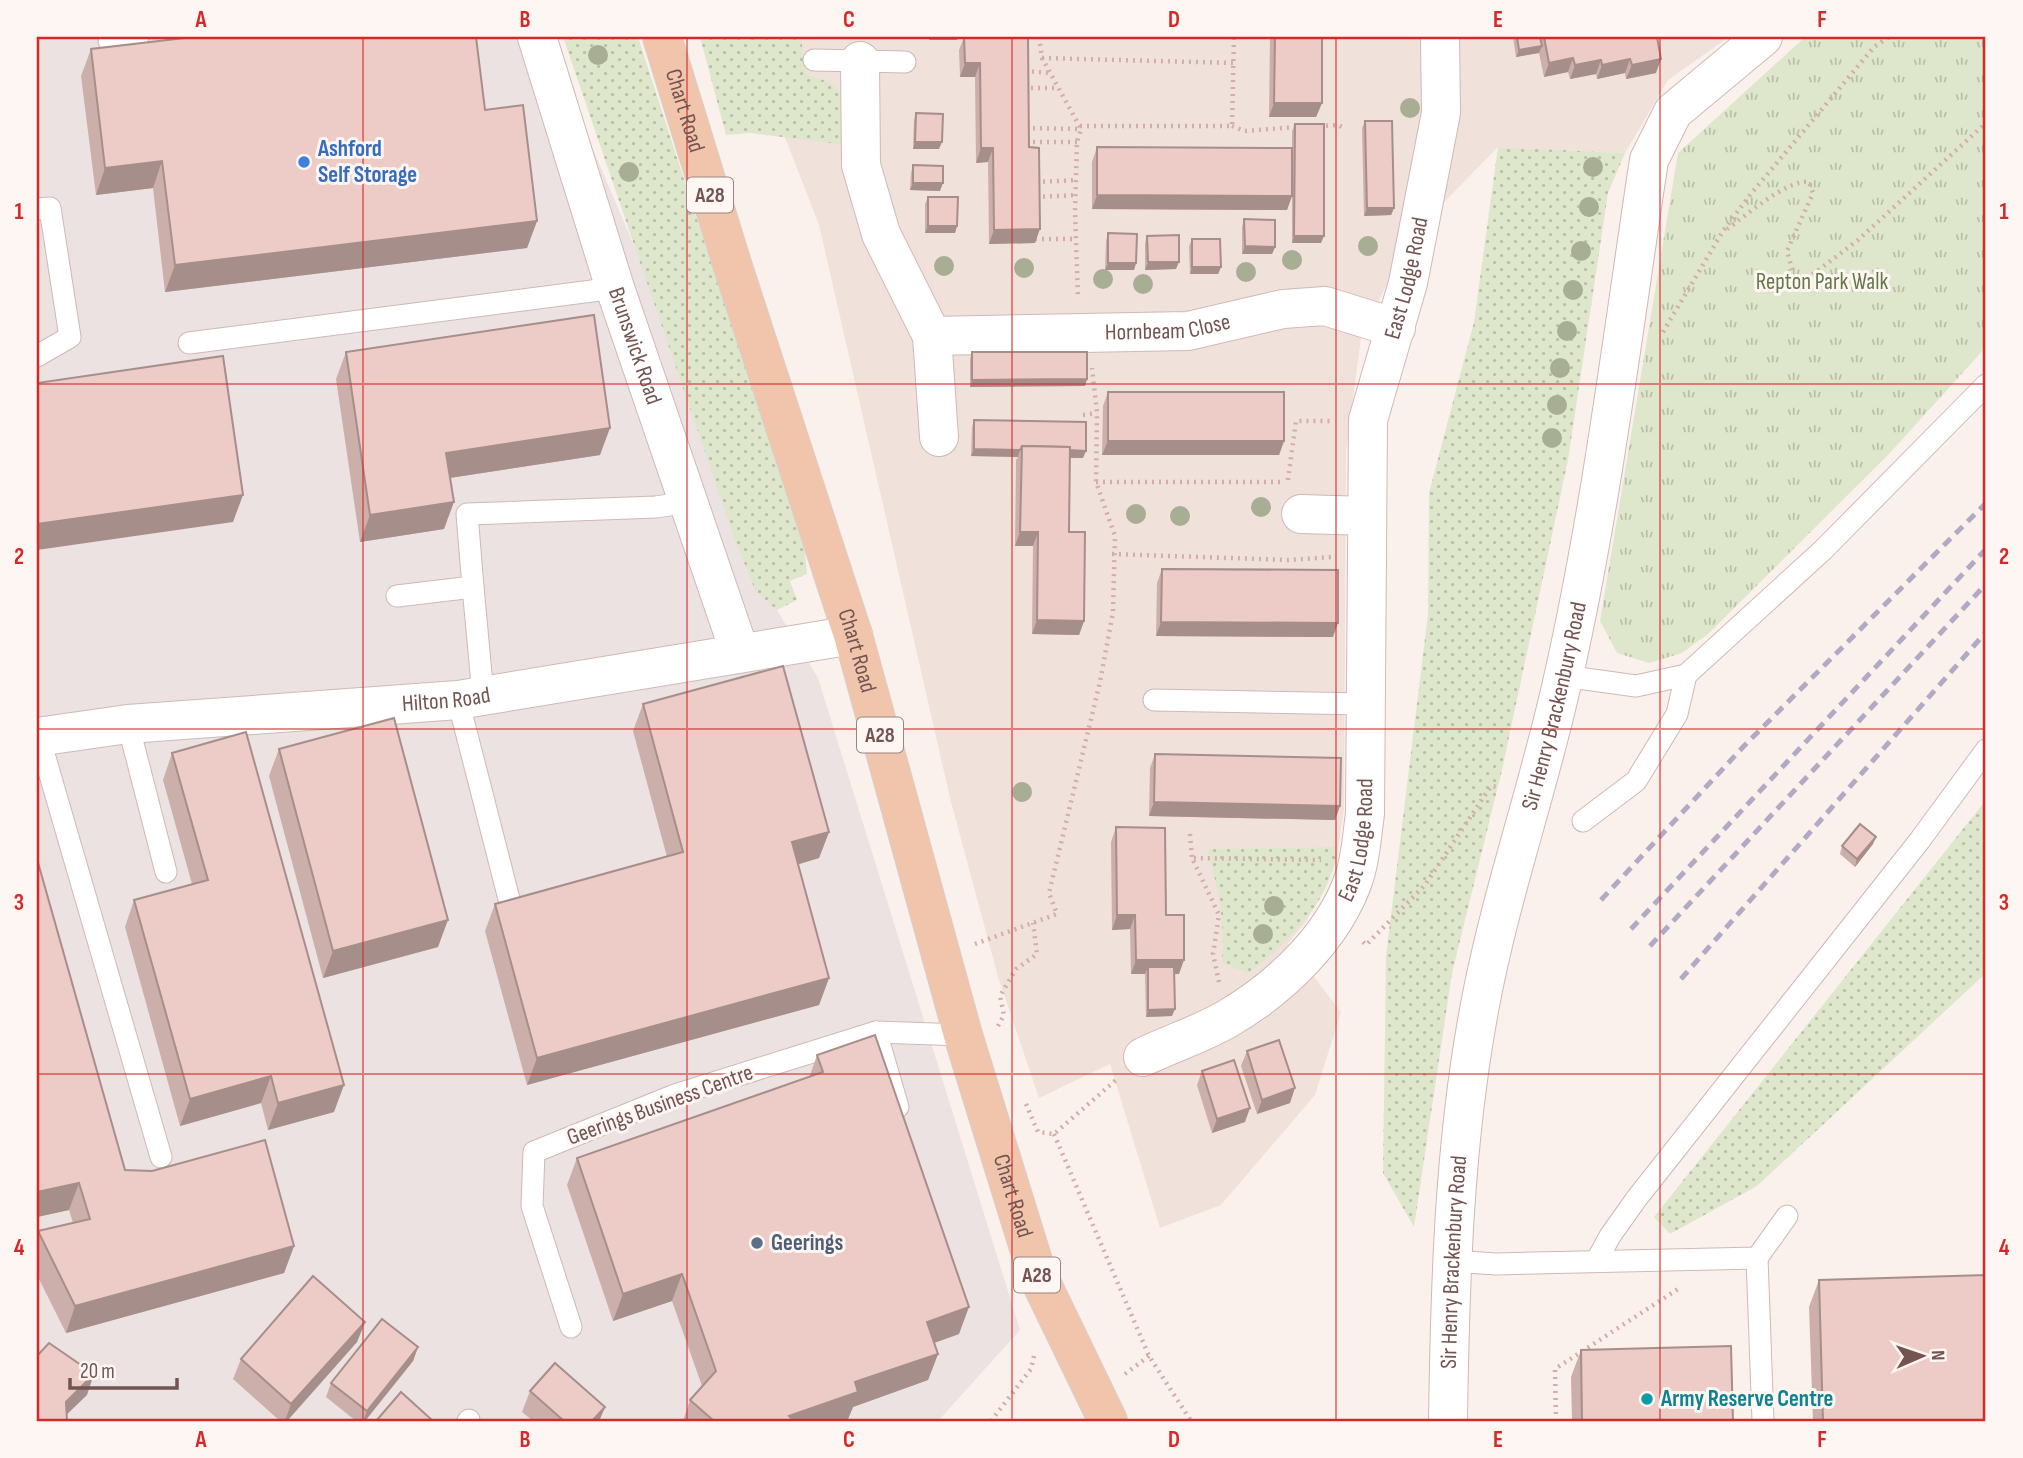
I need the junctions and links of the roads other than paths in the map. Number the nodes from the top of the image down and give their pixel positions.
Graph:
1 (138, 37) edge
2 (537, 37) edge
3 (662, 37) edge
4 (1440, 37) edge
5 (1763, 37) edge
6 (109, 40) dead end
7 (814, 60) dead end
8 (860, 61) junction
9 (905, 62) dead end
10 (37, 209) edge
11 (615, 288) junction
12 (1396, 328) junction
13 (932, 336) junction
14 (189, 343) dead end
15 (37, 356) edge
16 (1986, 385) edge
17 (939, 437) dead end
18 (689, 502) junction
19 (1301, 514) dead end
20 (1367, 516) junction
21 (472, 587) junction
22 (397, 596) dead end
23 (853, 635) junction
24 (740, 653) junction
25 (1686, 675) junction
26 (1564, 676) junction
27 (471, 698) junction
28 (1154, 700) dead end
29 (1365, 704) junction
30 (128, 724) junction
31 (38, 737) edge
32 (1986, 750) edge
33 (1583, 821) dead end
34 (166, 872) dead end
35 (510, 904) edge
36 (962, 1031) junction
37 (876, 1032) junction
38 (1143, 1057) road end
39 (899, 1109) edge
40 (161, 1157) dead end
41 (1787, 1216) dead end
42 (1757, 1258) junction
43 (1597, 1260) junction
44 (1451, 1261) junction
45 (571, 1327) dead end
46 (1108, 1421) edge
47 (1448, 1421) edge
48 (1763, 1421) edge

1 - 6 lane
2 - 11 street, Brunswick Road
3 - 23 main road, Chart Road / A28
4 - 12 street, East Lodge Road
5 - 26 street, Sir Henry Brackenbury Road
7 - 8 lane
8 - 9 lane
8 - 13 street
10 - 15 lane
11 - 14 lane
11 - 18 street, Brunswick Road
12 - 13 street, Hornbeam Close
12 - 20 street, East Lodge Road
13 - 17 street
16 - 25 lane
18 - 21 lane
18 - 24 street, Brunswick Road
19 - 20 street
20 - 29 street, East Lodge Road
21 - 22 lane
21 - 27 lane
23 - 24 street, Hilton Road
23 - 36 main road, Chart Road / A28
24 - 27 street, Hilton Road
25 - 26 lane
25 - 33 lane
26 - 44 street, Sir Henry Brackenbury Road
27 - 30 street, Hilton Road
27 - 35 lane
28 - 29 lane
29 - 38 street, East Lodge Road
30 - 31 street, Hilton Road
30 - 34 lane
31 - 40 lane
32 - 43 lane
36 - 37 lane, Geerings Business Centre
36 - 46 main road, Chart Road / A28
37 - 39 lane
37 - 45 lane, Geerings Business Centre
41 - 42 lane
42 - 43 lane
42 - 48 lane
43 - 44 lane
44 - 47 street, Sir Henry Brackenbury Road

